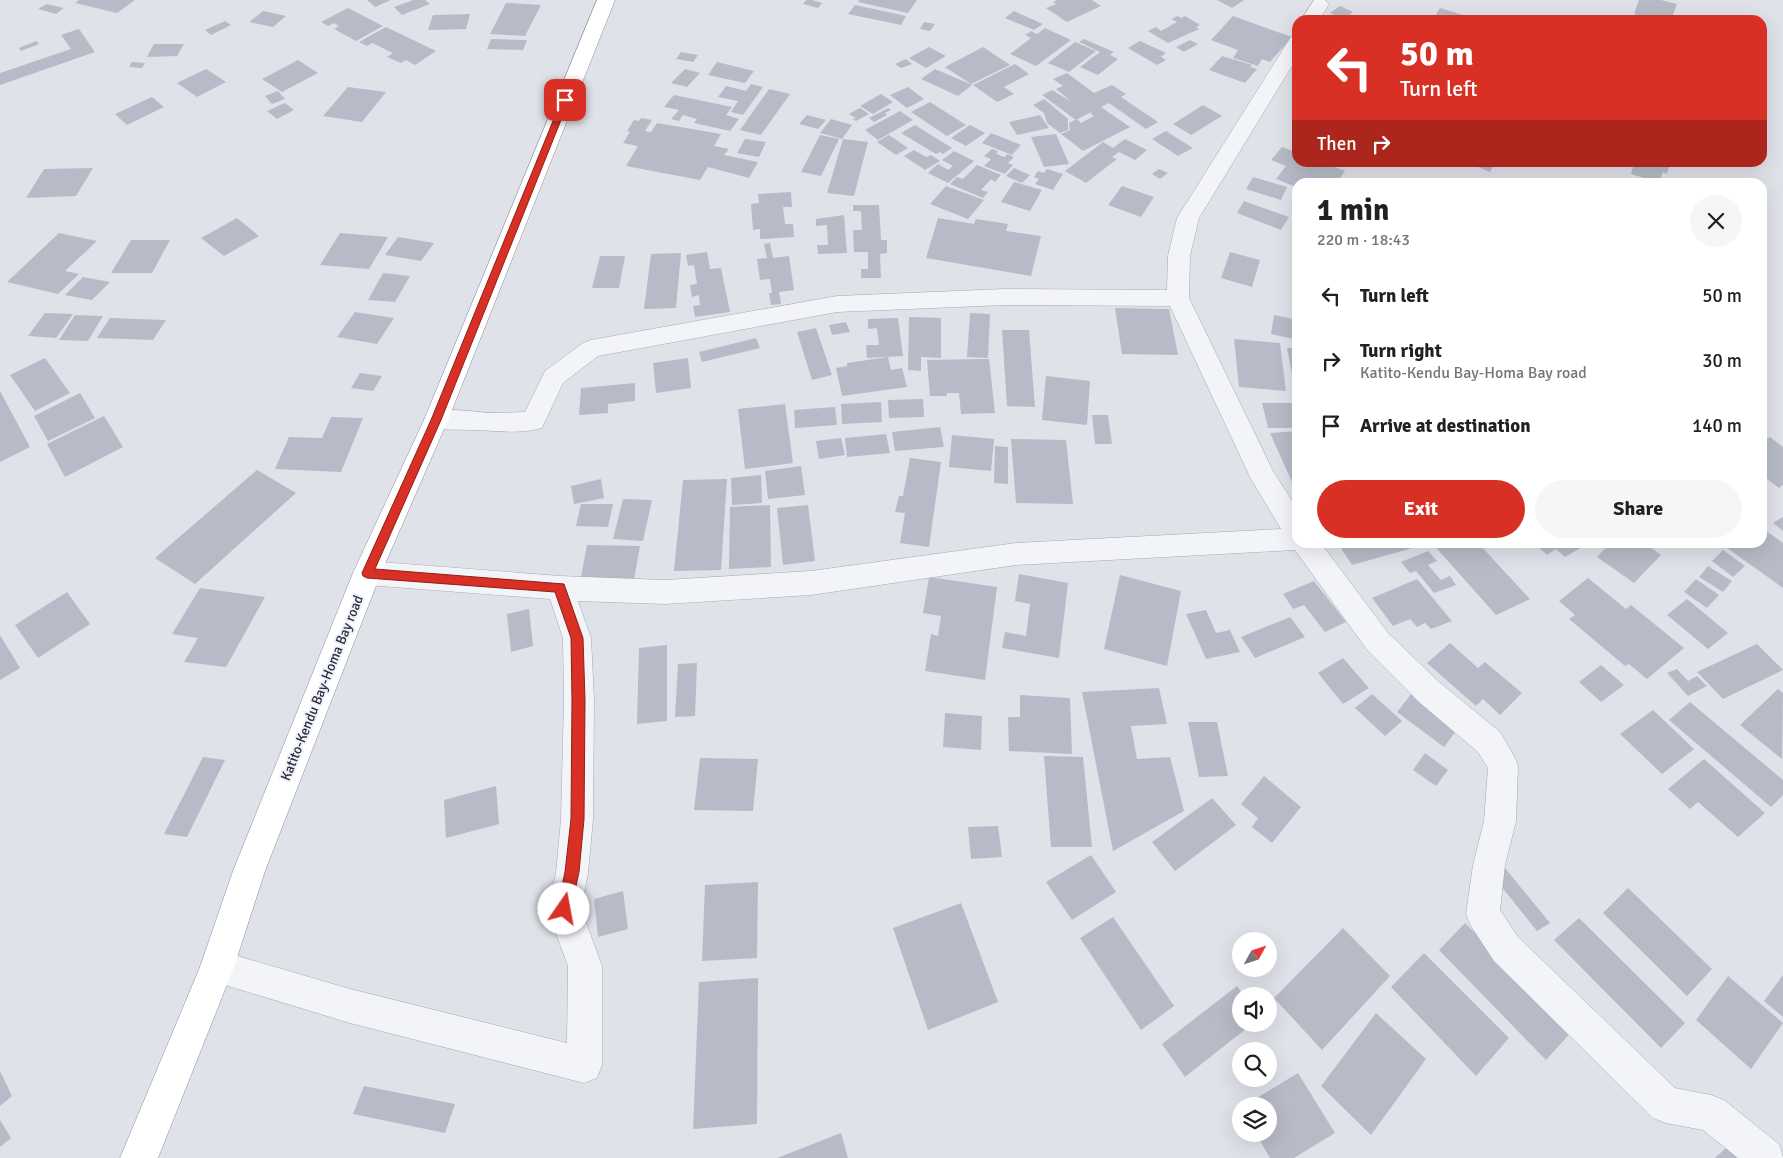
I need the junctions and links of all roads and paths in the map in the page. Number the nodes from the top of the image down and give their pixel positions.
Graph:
1 (606, 0) edge
2 (1320, 4) dead end
3 (1313, 15) edge
4 (1292, 50) edge
5 (1178, 298) junction
6 (436, 420) junction
7 (1292, 523) edge
8 (1292, 539) edge
9 (1308, 548) edge
10 (367, 573) junction
11 (560, 588) junction
12 (217, 967) junction
13 (138, 1158) edge
14 (1767, 1158) edge

1 - 6 highway, Katito-Kendu Bay-Homa Bay road
2 - 3 street
4 - 5 street
5 - 6 street
5 - 7 street
6 - 10 highway, Katito-Kendu Bay-Homa Bay road
8 - 11 street
9 - 14 street
10 - 11 street
10 - 12 highway, Katito-Kendu Bay-Homa Bay road
11 - 12 street
12 - 13 highway, Katito-Kendu Bay-Homa Bay road

